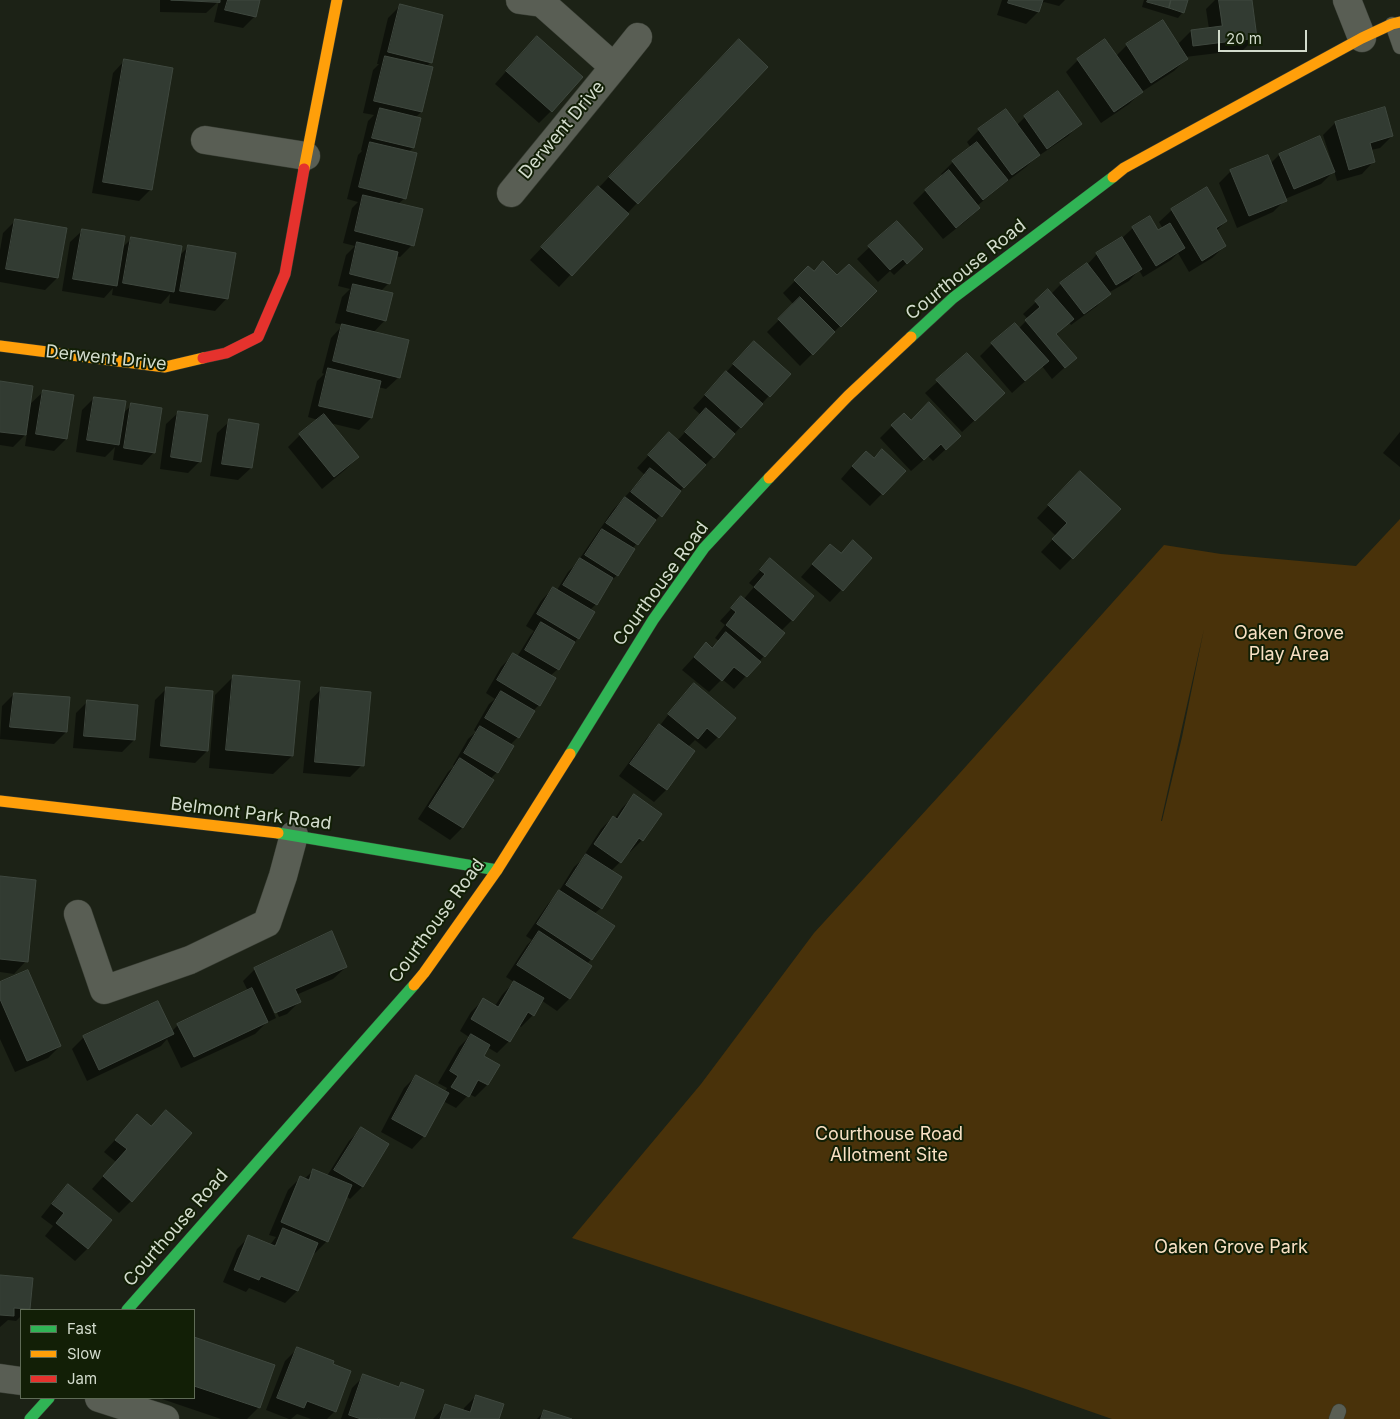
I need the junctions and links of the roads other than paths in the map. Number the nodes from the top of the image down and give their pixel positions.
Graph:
1 (337, 0) edge
2 (520, 0) edge
3 (1347, 0) edge
4 (1396, 23) edge
5 (638, 37) dead end
6 (1362, 38) junction
7 (1400, 47) edge
8 (614, 67) junction
9 (205, 140) dead end
10 (306, 156) junction
11 (510, 193) dead end
12 (0, 346) edge
13 (0, 801) edge
14 (294, 835) junction
15 (497, 870) junction
16 (78, 914) dead end
17 (128, 1309) edge
18 (0, 1378) edge
19 (20, 1381) edge
20 (48, 1399) edge
21 (101, 1399) edge
22 (30, 1419) edge
23 (165, 1419) edge

1 - 10 street, Derwent Drive
2 - 8 street, Derwent Drive
3 - 6 street
4 - 6 street, Courthouse Road
4 - 7 lane
5 - 8 street, Derwent Drive
6 - 15 street, Courthouse Road
8 - 11 street, Derwent Drive
9 - 10 street
10 - 12 street, Derwent Drive
13 - 14 street, Belmont Park Road
14 - 15 street, Belmont Park Road
14 - 16 street
15 - 17 street, Courthouse Road
18 - 19 street
20 - 22 street
21 - 23 street

